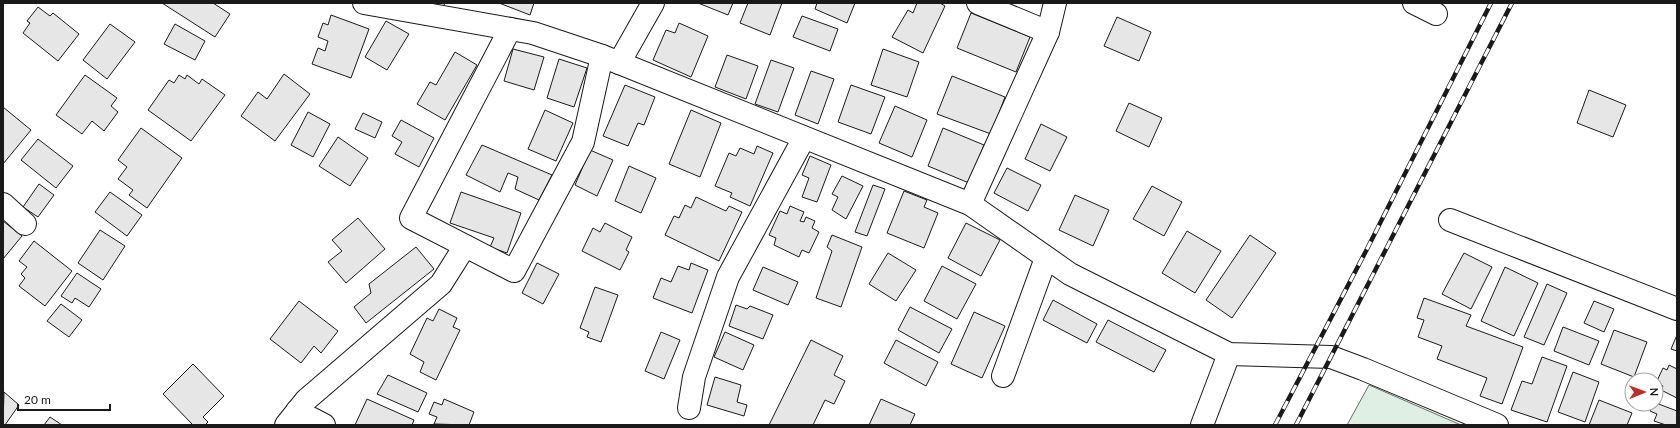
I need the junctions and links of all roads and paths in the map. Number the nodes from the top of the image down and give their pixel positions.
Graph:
1 (364, 3) edge
2 (653, 3) edge
3 (978, 3) edge
4 (1055, 3) edge
5 (1414, 3) edge
6 (460, 11) edge
7 (1436, 14) dead end
8 (510, 29) junction
9 (1048, 32) junction
10 (610, 59) junction
11 (804, 138) junction
12 (3, 204) edge
13 (970, 204) junction
14 (1450, 220) dead end
15 (25, 224) dead end
16 (465, 246) junction
17 (1046, 258) junction
18 (1677, 309) edge
19 (1230, 354) junction
20 (1003, 376) dead end
21 (689, 408) dead end
22 (292, 418) edge
23 (324, 425) edge
24 (1202, 425) edge
25 (1497, 425) edge

1 - 6 street
2 - 10 street
3 - 9 street
4 - 9 street
5 - 7 street
6 - 8 street
8 - 10 street
8 - 16 street
9 - 13 street
10 - 11 street
10 - 16 street
11 - 13 street
11 - 21 street
12 - 15 street
13 - 17 street
14 - 18 street
16 - 22 street
17 - 19 street
17 - 20 street
19 - 24 street
19 - 25 street
22 - 23 street

